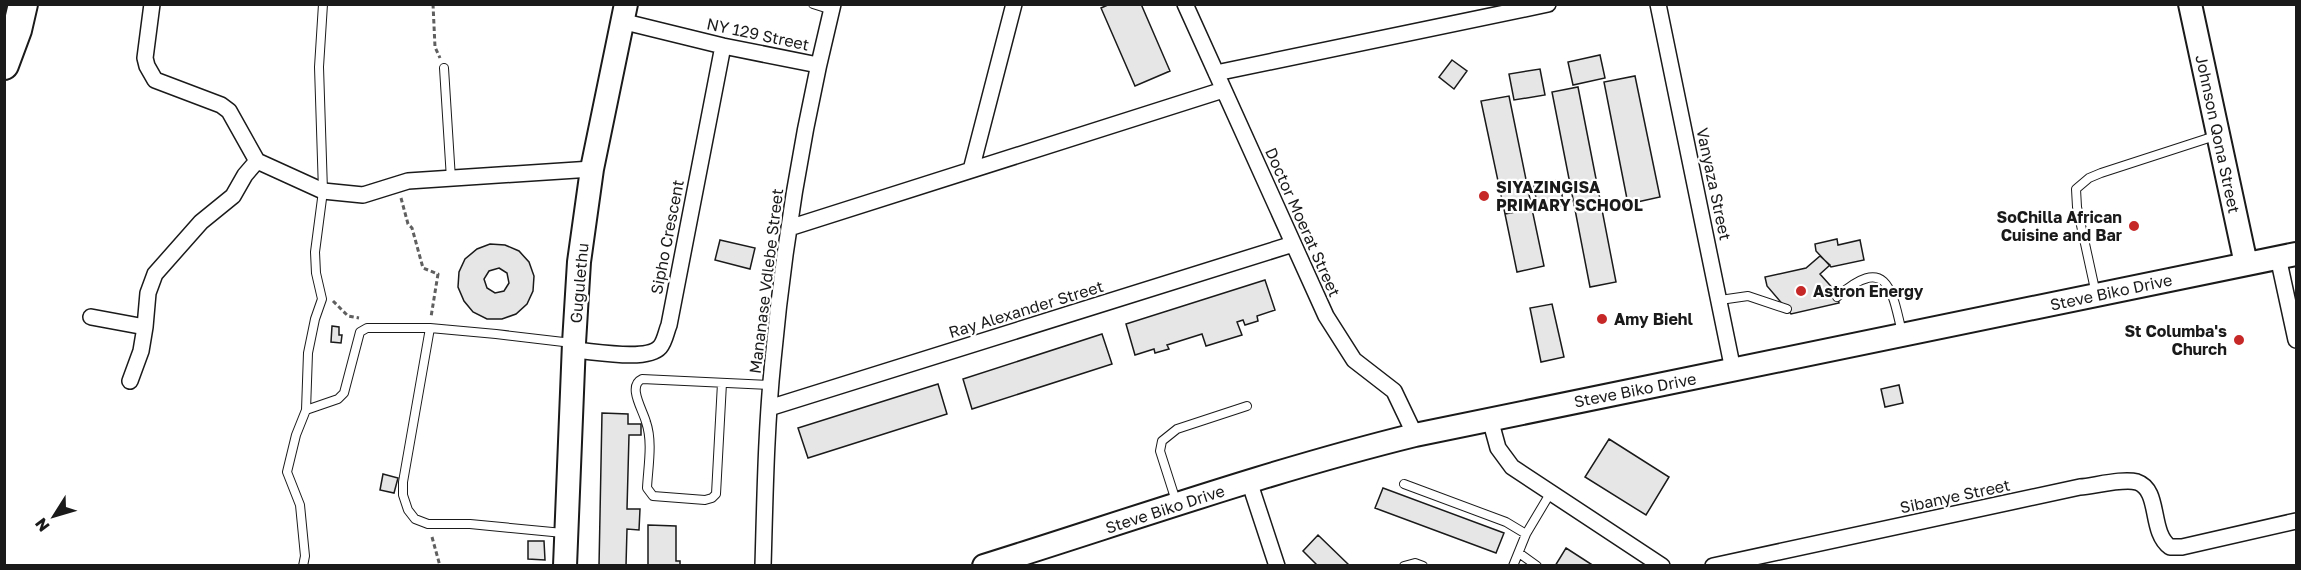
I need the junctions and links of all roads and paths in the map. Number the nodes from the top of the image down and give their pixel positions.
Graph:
1 (23, 4) edge
2 (152, 4) edge
3 (322, 4) edge
4 (433, 4) edge
5 (813, 4) edge
6 (1014, 4) edge
7 (1185, 4) edge
8 (1548, 4) edge
9 (1658, 4) edge
10 (2190, 4) edge
11 (833, 7) edge
12 (1478, 12) edge
13 (623, 13) edge
14 (723, 46) junction
15 (4, 65) edge
16 (818, 65) junction
17 (444, 68) joint
18 (1216, 73) junction
19 (1223, 90) junction
20 (2217, 135) junction
21 (257, 161) junction
22 (592, 169) junction
23 (970, 170) junction
24 (451, 179) junction
25 (398, 184) junction
26 (323, 191) junction
27 (789, 228) junction
28 (1293, 244) junction
29 (2286, 262) edge
30 (2246, 264) junction
31 (2096, 296) junction
32 (1837, 297) dead end
33 (322, 299) junction
34 (1719, 300) junction
35 (1787, 309) dead end
36 (92, 317) dead end
37 (146, 327) junction
38 (367, 328) junction
39 (430, 328) junction
40 (1903, 335) junction
41 (2296, 340) edge
42 (574, 347) junction
43 (1733, 370) junction
44 (130, 381) dead end
45 (722, 383) junction
46 (771, 385) junction
47 (1247, 406) dead end
48 (769, 408) junction
49 (306, 410) junction
50 (1490, 419) junction
51 (1415, 435) junction
52 (1249, 482) junction
53 (1404, 484) dead end
54 (1551, 492) junction
55 (1178, 506) junction
56 (2296, 521) edge
57 (428, 524) junction
58 (566, 533) junction
59 (1526, 534) junction
60 (1519, 553) junction
61 (303, 566) edge
62 (440, 566) edge
63 (565, 566) edge
64 (763, 566) edge
65 (984, 566) edge
66 (1277, 566) edge
67 (1404, 566) edge
68 (1423, 566) edge
69 (1513, 566) edge
70 (1537, 566) edge
71 (1662, 566) edge
72 (1713, 566) edge

1 - 15 highway
2 - 21 street
3 - 26 lane
4 - 17 path
5 - 11 lane
6 - 23 street
7 - 18 street, Doctor Moerat Street
8 - 12 street
9 - 34 street, Vanyaza Street
10 - 20 main road, Johnson Qona Street
11 - 16 street, Mananase Vdlebe Street
12 - 18 street
13 - 14 street, NY 129 Street
13 - 22 main road, Gugulethu
14 - 16 street, NY 129 Street
14 - 42 street, Sipho Crescent
16 - 27 street, Mananase Vdlebe Street
17 - 24 lane
18 - 19 street, Doctor Moerat Street
19 - 23 street
19 - 28 street, Doctor Moerat Street
20 - 30 main road, Johnson Qona Street
20 - 31 lane
21 - 26 street
21 - 37 street
22 - 24 street
22 - 42 main road, Gugulethu
23 - 27 street
24 - 25 street
25 - 26 street
25 - 39 path
26 - 33 lane
27 - 46 street, Mananase Vdlebe Street
28 - 48 street, Ray Alexander Street
28 - 51 street, Doctor Moerat Street
29 - 30 main road, Steve Biko Drive
29 - 41 street
30 - 31 main road, Steve Biko Drive
31 - 40 main road, Steve Biko Drive
32 - 40 lane
33 - 38 path
33 - 49 lane
34 - 35 lane
34 - 43 street, Vanyaza Street
36 - 37 street
37 - 44 street
38 - 39 lane
38 - 49 lane
39 - 42 lane
39 - 57 lane
40 - 43 main road, Steve Biko Drive
42 - 58 main road, Gugulethu
43 - 50 main road, Steve Biko Drive
45 - 45 lane
45 - 46 lane
46 - 48 street, Mananase Vdlebe Street
47 - 55 lane
48 - 64 street, Mananase Vdlebe Street
49 - 61 lane
50 - 51 main road, Steve Biko Drive
50 - 54 street
51 - 52 main road, Steve Biko Drive
52 - 55 main road, Steve Biko Drive
52 - 66 street
53 - 59 lane
54 - 59 lane
54 - 71 street
55 - 65 main road, Steve Biko Drive
56 - 72 street, Sibanye Street
57 - 58 lane
57 - 62 path
58 - 63 main road, Gugulethu
59 - 60 lane
60 - 69 lane
60 - 70 lane
67 - 68 lane

